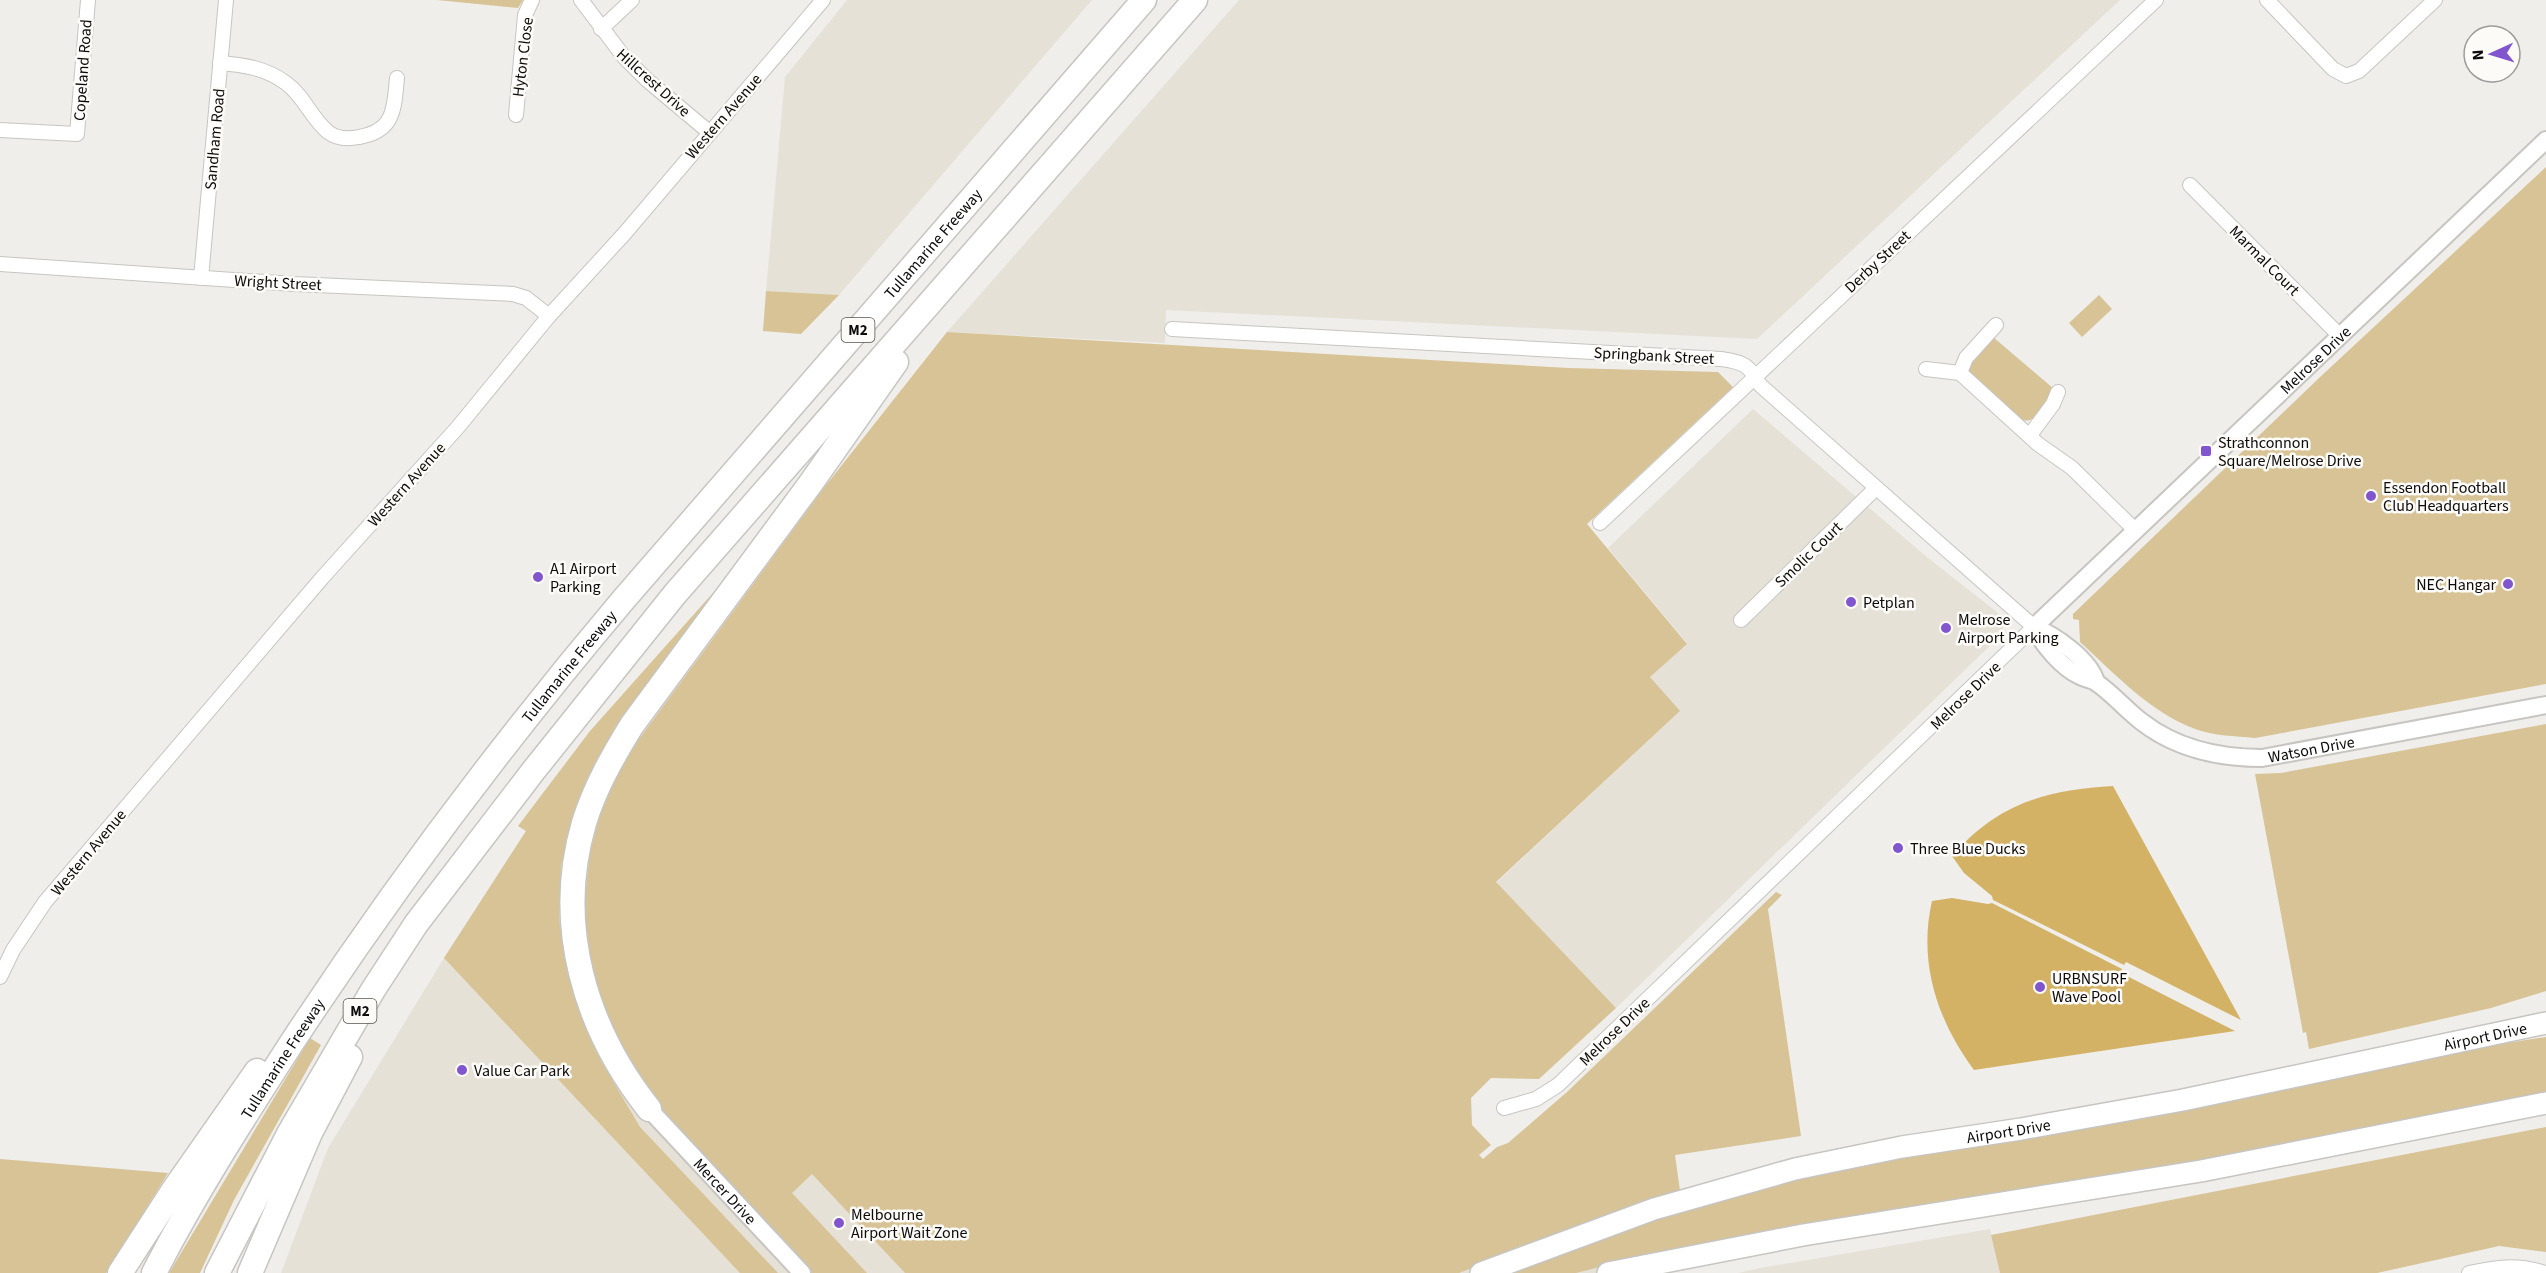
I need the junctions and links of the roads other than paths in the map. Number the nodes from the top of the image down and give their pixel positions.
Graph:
1 (87, 0) edge
2 (226, 0) edge
3 (532, 0) edge
4 (581, 0) edge
5 (632, 0) edge
6 (823, 0) edge
7 (1144, 0) edge
8 (1195, 0) edge
9 (2156, 0) edge
10 (2267, 0) edge
11 (2435, 0) edge
12 (600, 29) junction
13 (220, 63) junction
14 (397, 78) dead end
15 (516, 115) dead end
16 (0, 130) edge
17 (709, 132) junction
18 (2546, 140) edge
19 (2190, 185) dead end
20 (0, 264) edge
21 (964, 264) junction
22 (201, 278) junction
23 (549, 316) junction
24 (1996, 325) dead end
25 (1172, 329) dead end
26 (2339, 335) junction
27 (1926, 369) dead end
28 (1960, 373) junction
29 (1756, 377) junction
30 (2058, 392) dead end
31 (2030, 435) junction
32 (1875, 489) junction
33 (1599, 523) dead end
34 (2136, 531) junction
35 (1741, 620) dead end
36 (2034, 627) junction
37 (2546, 705) edge
38 (534, 770) junction
39 (0, 977) edge
40 (319, 1001) junction
41 (2546, 1023) edge
42 (2546, 1104) edge
43 (1504, 1108) dead end
44 (649, 1109) joint
45 (120, 1273) edge
46 (154, 1273) edge
47 (217, 1273) edge
48 (250, 1273) edge
49 (802, 1273) edge
50 (1481, 1273) edge
51 (1608, 1273) edge
52 (2469, 1273) edge
53 (2545, 1273) edge

1 - 16 street, Copeland Road
2 - 13 street, Sandham Road
3 - 15 street, Hyton Close
4 - 12 street, Hillcrest Drive
5 - 12 street
6 - 17 street, Western Avenue
7 - 40 highway, Tullamarine Freeway / M2
8 - 21 highway, M2
9 - 29 street, Derby Street
10 - 11 street
12 - 17 street, Hillcrest Drive
13 - 14 street
13 - 22 street, Sandham Road
17 - 23 street, Western Avenue
18 - 26 street, Melrose Drive
19 - 26 street, Marmal Court
20 - 22 street, Wright Street
21 - 38 highway, M2
21 - 44 highway
22 - 23 street, Wright Street
23 - 39 street, Western Avenue
24 - 28 street
25 - 29 street, Springbank Street
26 - 34 street, Melrose Drive
27 - 28 street
28 - 31 street
29 - 32 street, Springbank Street
29 - 33 street, Derby Street
30 - 31 street
31 - 34 street
32 - 35 street, Smolic Court
32 - 36 street, Springbank Street
34 - 36 street, Melrose Drive
36 - 37 street, Watson Drive
36 - 43 street, Melrose Drive
38 - 47 highway, M2
38 - 48 highway
40 - 45 highway
40 - 46 highway, Tullamarine Freeway / M2
41 - 50 main road, Airport Drive
42 - 51 main road
44 - 49 street, Mercer Drive
52 - 53 street

